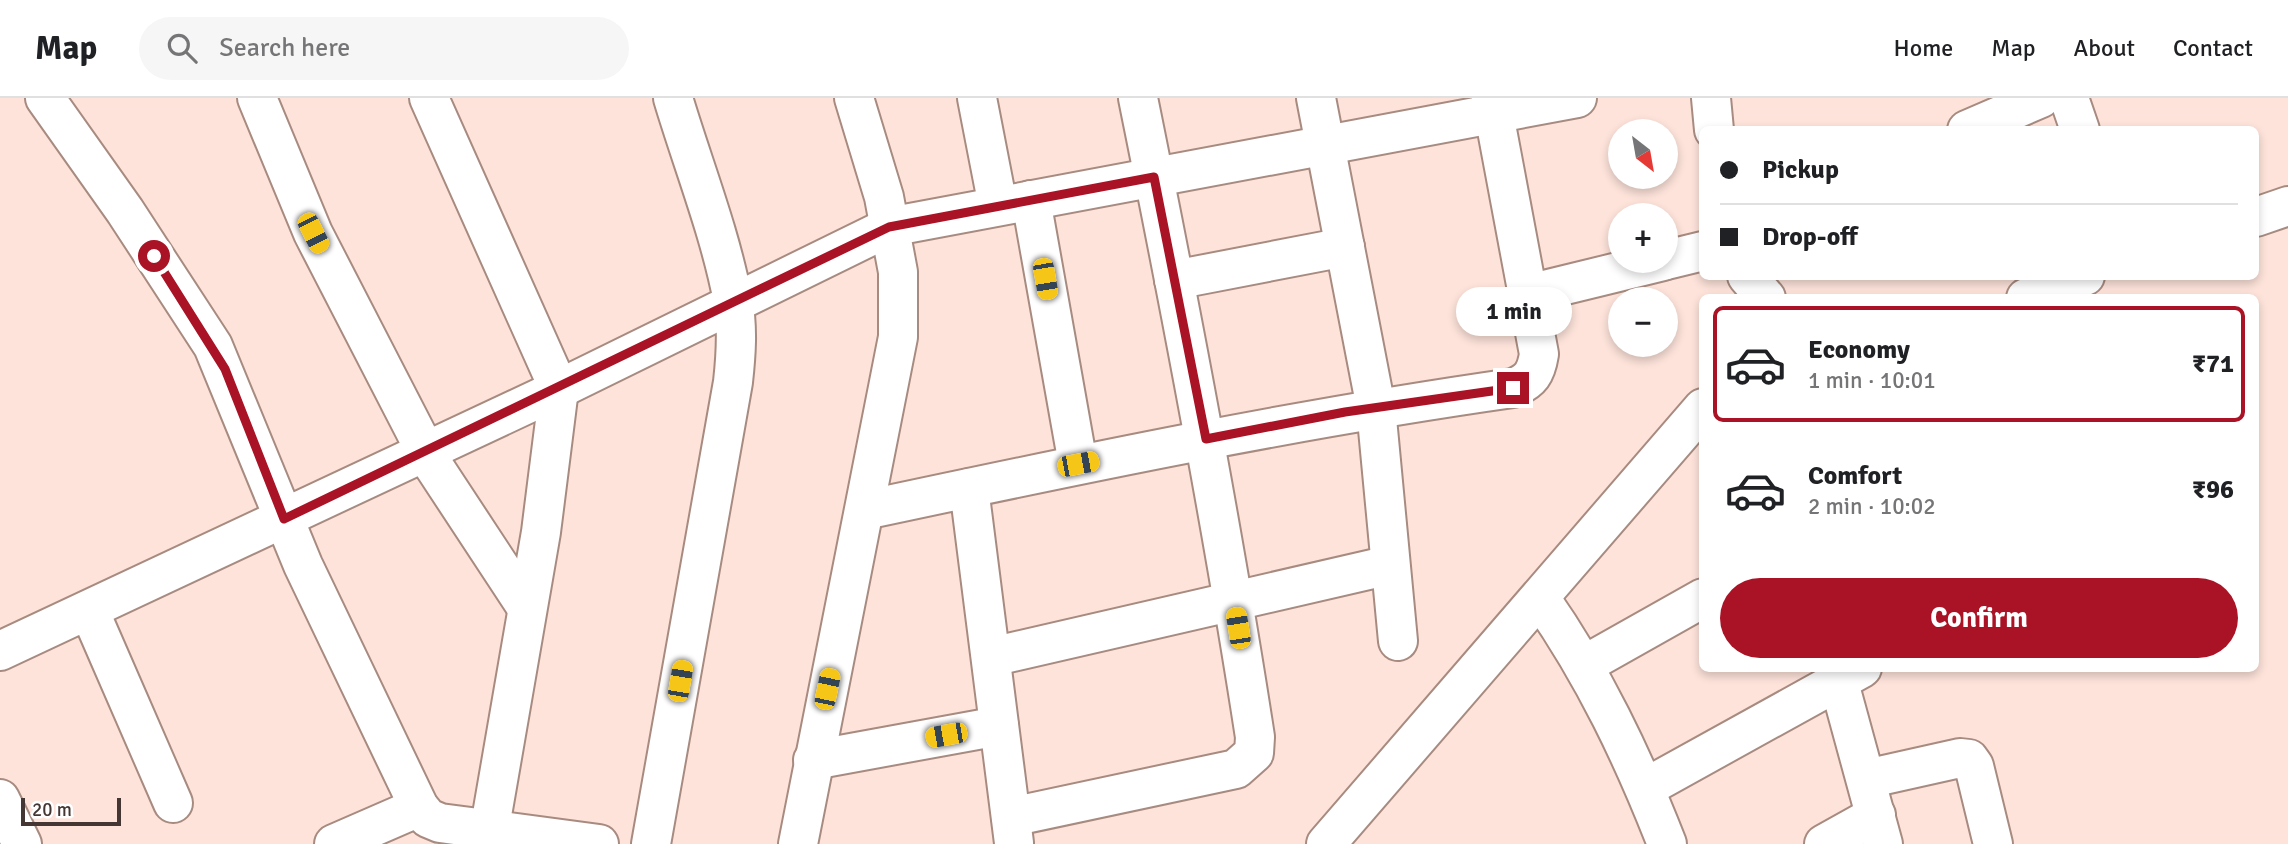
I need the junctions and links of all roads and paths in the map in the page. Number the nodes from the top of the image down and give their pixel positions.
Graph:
1 (45, 98) edge
2 (257, 98) edge
3 (429, 98) edge
4 (673, 98) edge
5 (854, 98) edge
6 (977, 98) edge
7 (1138, 98) edge
8 (1316, 98) edge
9 (1577, 98) edge
10 (1711, 98) edge
11 (2041, 98) edge
12 (2069, 98) edge
13 (1492, 106) edge
14 (1974, 121) edge
15 (1714, 126) edge
16 (2079, 126) edge
17 (1326, 145) junction
18 (1154, 177) junction
19 (1014, 203) junction
20 (2288, 206) edge
21 (2259, 216) edge
22 (889, 227) junction
23 (1345, 247) junction
24 (1699, 252) edge
25 (1678, 257) edge
26 (1613, 273) edge
27 (1174, 280) junction
28 (1750, 280) edge
29 (2071, 280) edge
30 (2034, 291) edge
31 (1528, 294) junction
32 (1763, 294) edge
33 (734, 302) junction
34 (559, 389) junction
35 (1376, 408) junction
36 (1699, 413) edge
37 (1206, 439) junction
38 (425, 451) junction
39 (1078, 464) junction
40 (970, 488) junction
41 (865, 510) junction
42 (284, 519) junction
43 (1390, 565) junction
44 (1540, 597) junction
45 (1699, 600) edge
46 (1234, 601) junction
47 (527, 608) junction
48 (89, 610) junction
49 (1398, 641) dead end
50 (0, 651) edge
51 (991, 657) junction
52 (1584, 665) junction
53 (1846, 673) edge
54 (999, 726) junction
55 (813, 760) junction
56 (1867, 779) junction
57 (1645, 788) junction
58 (0, 799) edge
59 (173, 803) dead end
60 (399, 824) edge
61 (1880, 830) edge
62 (1013, 831) edge
63 (488, 837) edge
64 (22, 844) edge
65 (334, 844) edge
66 (598, 844) edge
67 (651, 844) edge
68 (797, 844) edge
69 (1326, 844) edge
70 (1667, 844) edge
71 (1824, 844) edge
72 (1993, 844) edge

1 - 42 street
2 - 38 street
3 - 34 street
4 - 33 street
5 - 22 street
6 - 19 street
7 - 18 street
8 - 17 street
9 - 13 street
10 - 15 street
11 - 14 street
12 - 16 street
13 - 17 street
13 - 31 street
17 - 18 street
17 - 23 street
18 - 19 street
18 - 27 street
19 - 22 street
19 - 39 street
20 - 21 street
22 - 33 street
22 - 41 street
23 - 27 street
23 - 35 street
24 - 25 street
26 - 31 street
27 - 37 street
28 - 32 street
29 - 30 street
31 - 35 street
33 - 34 street
33 - 67 street
34 - 38 street
34 - 47 street
35 - 37 street
35 - 43 street
36 - 44 street
37 - 39 street
37 - 46 street
38 - 42 street
38 - 47 street
39 - 40 street
40 - 41 street
40 - 51 street
41 - 55 street
42 - 48 street
42 - 60 street
43 - 46 street
43 - 49 street
44 - 52 street
44 - 69 street
45 - 52 street
46 - 51 street
46 - 62 street
47 - 63 street
48 - 50 street
48 - 59 street
51 - 54 street
52 - 57 street
53 - 56 street
53 - 57 street
54 - 55 street
54 - 62 street
55 - 68 street
56 - 61 street
56 - 72 street
57 - 70 street
58 - 64 street
60 - 63 street
60 - 65 street
61 - 71 street
63 - 66 street

